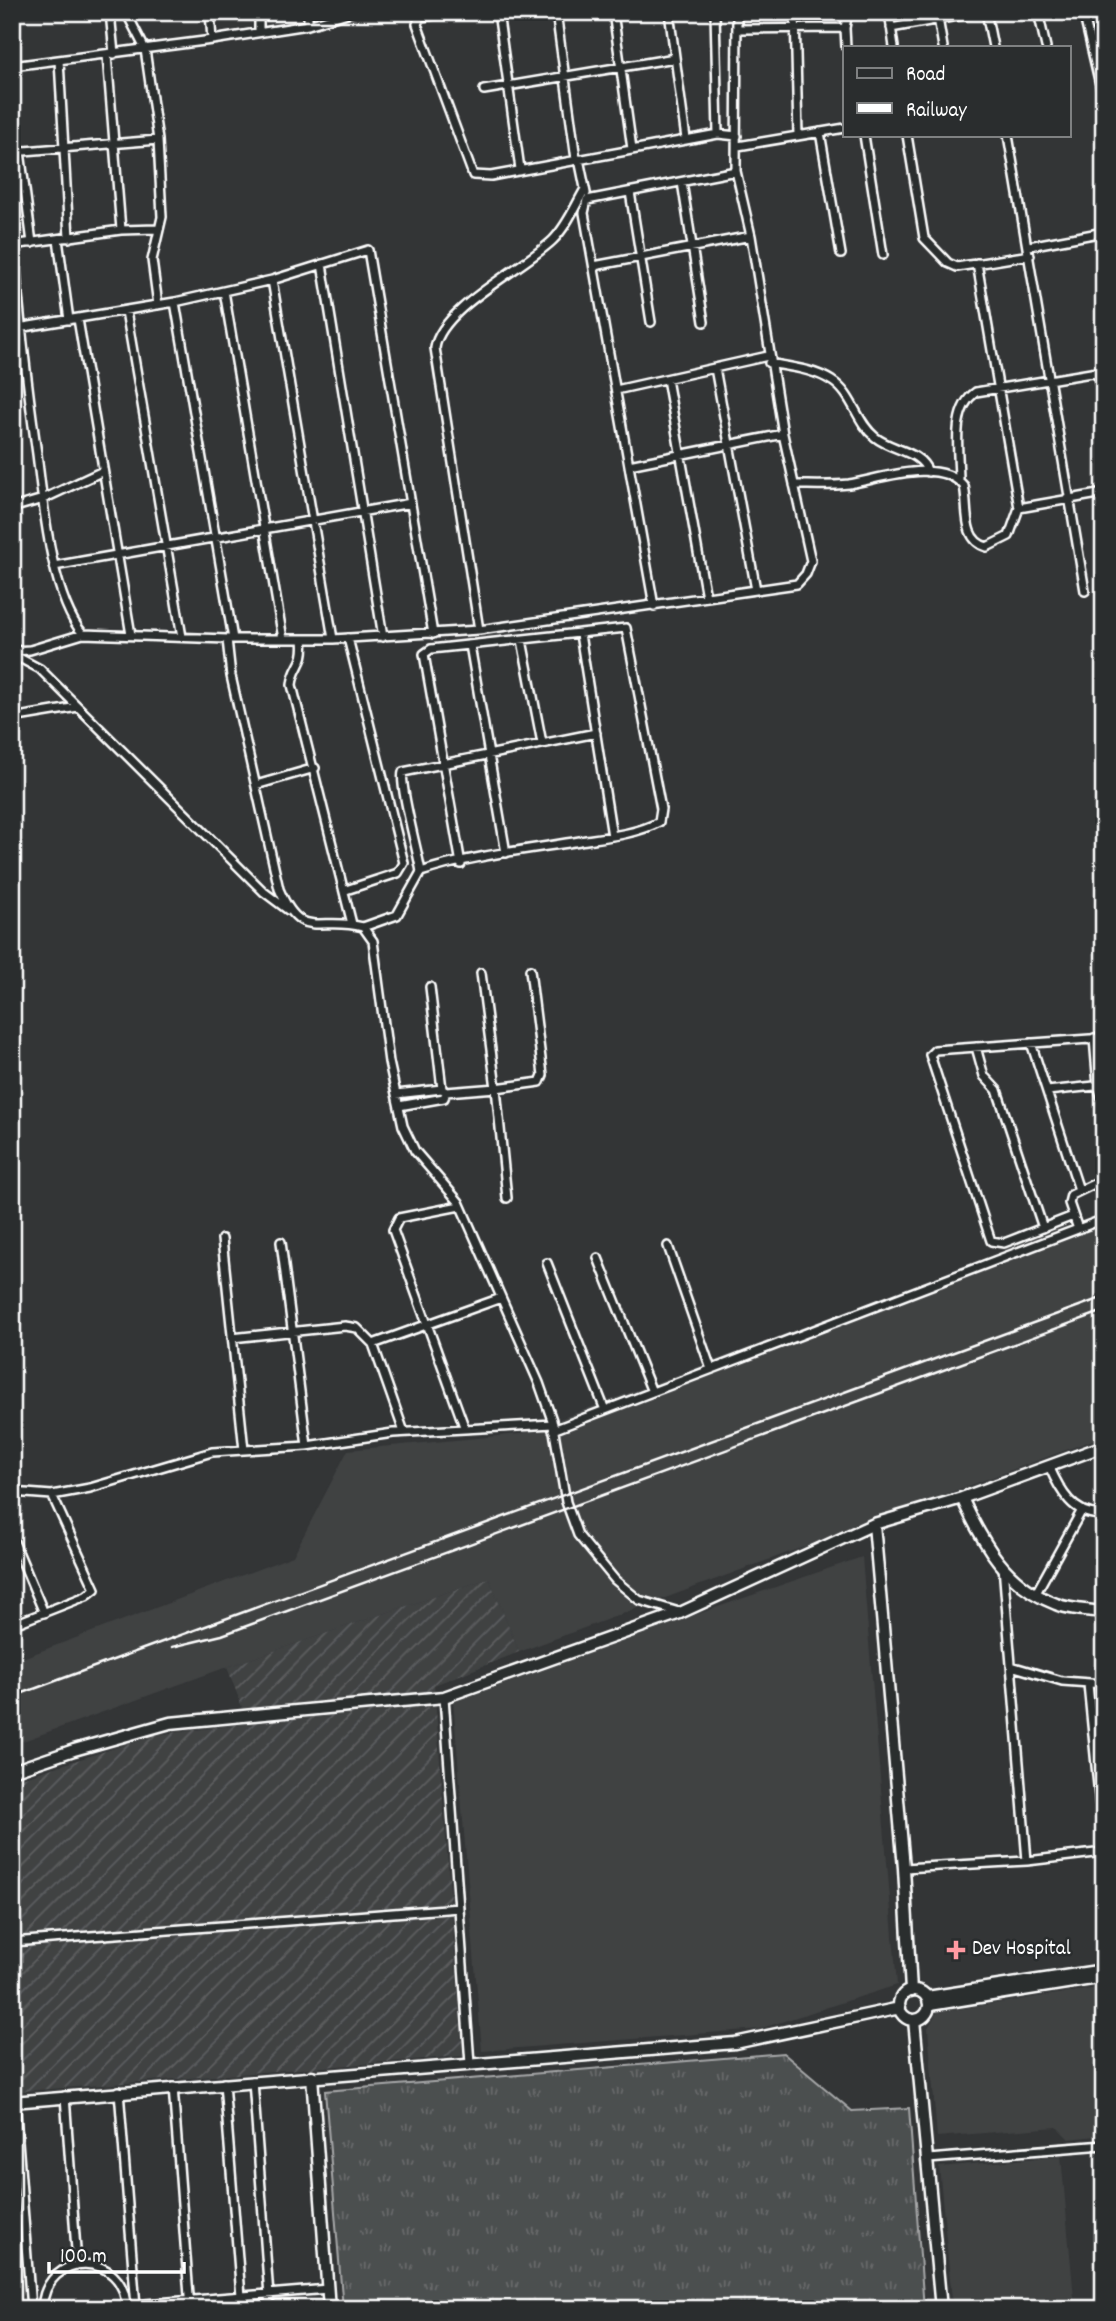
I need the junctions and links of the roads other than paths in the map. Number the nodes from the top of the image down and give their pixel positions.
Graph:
1 (110, 12) edge
2 (126, 12) edge
3 (210, 12) edge
4 (258, 12) edge
5 (308, 12) edge
6 (351, 12) edge
7 (456, 12) edge
8 (498, 12) edge
9 (556, 12) edge
10 (612, 12) edge
11 (669, 12) edge
12 (715, 12) edge
13 (737, 12) edge
14 (795, 12) edge
15 (848, 12) edge
16 (889, 12) edge
17 (979, 12) edge
18 (986, 12) edge
19 (1038, 12) edge
20 (1083, 12) edge
21 (938, 16) edge
22 (308, 25) junction
23 (795, 27) junction
24 (845, 28) junction
25 (891, 28) junction
26 (737, 29) junction
27 (260, 31) junction
28 (212, 40) junction
29 (846, 46) edge
30 (894, 46) edge
31 (943, 46) edge
32 (993, 46) edge
33 (1046, 46) edge
34 (145, 49) junction
35 (110, 54) junction
36 (675, 58) junction
37 (59, 61) junction
38 (12, 66) edge
39 (1101, 66) edge
40 (621, 68) junction
41 (565, 78) junction
42 (508, 86) junction
43 (484, 90) dead end
44 (1104, 102) edge
45 (843, 128) edge
46 (820, 132) junction
47 (718, 134) junction
48 (737, 135) junction
49 (798, 136) junction
50 (864, 136) edge
51 (907, 136) edge
52 (1008, 136) edge
53 (686, 139) junction
54 (158, 140) junction
55 (113, 145) junction
56 (738, 146) junction
57 (65, 148) junction
58 (632, 149) junction
59 (16, 151) edge
60 (577, 159) junction
61 (520, 169) junction
62 (736, 172) junction
63 (682, 182) junction
64 (585, 189) junction
65 (629, 192) junction
66 (587, 200) junction
67 (157, 229) junction
68 (121, 230) junction
69 (1104, 232) edge
70 (751, 236) junction
71 (69, 237) junction
72 (58, 239) junction
73 (32, 243) junction
74 (13, 245) edge
75 (692, 246) junction
76 (1029, 251) junction
77 (841, 254) dead end
78 (883, 255) dead end
79 (642, 256) junction
80 (977, 263) junction
81 (322, 264) junction
82 (594, 266) junction
83 (272, 280) junction
84 (224, 291) junction
85 (175, 302) junction
86 (158, 305) junction
87 (126, 311) junction
88 (78, 319) junction
89 (69, 320) junction
90 (651, 322) dead end
91 (705, 322) dead end
92 (16, 329) edge
93 (769, 360) junction
94 (715, 368) junction
95 (1100, 371) edge
96 (667, 379) junction
97 (1051, 379) junction
98 (1000, 388) junction
99 (616, 390) junction
100 (1104, 404) edge
101 (783, 434) junction
102 (729, 445) junction
103 (678, 455) junction
104 (629, 465) junction
105 (103, 471) junction
106 (928, 472) junction
107 (959, 480) junction
108 (794, 485) junction
109 (1104, 493) edge
110 (43, 499) junction
111 (1071, 501) junction
112 (411, 503) junction
113 (12, 508) edge
114 (1019, 508) junction
115 (362, 513) junction
116 (314, 520) junction
117 (265, 528) junction
118 (215, 537) junction
119 (166, 546) junction
120 (117, 555) junction
121 (54, 566) junction
122 (756, 590) junction
123 (1085, 591) dead end
124 (706, 597) junction
125 (654, 606) junction
126 (478, 630) junction
127 (83, 634) junction
128 (433, 634) junction
129 (580, 634) junction
130 (131, 635) junction
131 (182, 637) junction
132 (383, 637) junction
133 (348, 638) junction
134 (230, 639) junction
135 (283, 639) junction
136 (303, 639) junction
137 (333, 639) junction
138 (523, 640) junction
139 (470, 645) junction
140 (12, 652) edge
141 (78, 707) junction
142 (12, 718) edge
143 (596, 733) junction
144 (542, 743) junction
145 (1104, 746) edge
146 (491, 753) junction
147 (1102, 757) dead end
148 (442, 762) junction
149 (315, 768) junction
150 (256, 785) junction
151 (612, 835) junction
152 (506, 853) junction
153 (461, 864) junction
154 (421, 872) junction
155 (346, 890) junction
156 (289, 911) junction
157 (352, 924) junction
158 (363, 926) junction
159 (530, 970) dead end
160 (481, 973) dead end
161 (430, 986) dead end
162 (1094, 1038) junction
163 (1104, 1038) edge
164 (1031, 1043) junction
165 (976, 1047) junction
166 (1101, 1086) edge
167 (496, 1088) junction
168 (444, 1091) junction
169 (1046, 1091) junction
170 (396, 1094) junction
171 (1104, 1105) edge
172 (399, 1106) junction
173 (1104, 1179) edge
174 (1079, 1190) junction
175 (507, 1198) dead end
176 (460, 1206) junction
177 (1073, 1216) junction
178 (1104, 1219) edge
179 (1042, 1228) junction
180 (1078, 1229) junction
181 (222, 1239) dead end
182 (281, 1242) dead end
183 (668, 1246) dead end
184 (598, 1258) dead end
185 (547, 1263) dead end
186 (501, 1298) junction
187 (426, 1325) junction
188 (293, 1332) junction
189 (232, 1338) junction
190 (373, 1345) junction
191 (711, 1369) junction
192 (652, 1392) junction
193 (605, 1410) junction
194 (553, 1427) junction
195 (465, 1429) junction
196 (404, 1432) junction
197 (307, 1446) junction
198 (1104, 1446) edge
199 (244, 1450) junction
200 (1049, 1466) junction
201 (12, 1492) edge
202 (52, 1495) junction
203 (962, 1498) junction
204 (1082, 1510) junction
205 (1104, 1514) edge
206 (874, 1524) junction
207 (12, 1537) edge
208 (1003, 1566) junction
209 (1036, 1593) junction
210 (44, 1612) junction
211 (1104, 1612) edge
212 (680, 1613) junction
213 (12, 1625) edge
214 (1011, 1666) junction
215 (1088, 1684) junction
216 (1104, 1684) edge
217 (444, 1697) junction
218 (12, 1771) edge
219 (1104, 1850) edge
220 (1027, 1861) junction
221 (904, 1868) junction
222 (458, 1908) junction
223 (12, 1942) edge
224 (1104, 1970) edge
225 (1104, 1977) edge
226 (911, 1991) junction
227 (928, 2001) junction
228 (900, 2008) junction
229 (914, 2020) junction
230 (470, 2064) junction
231 (312, 2076) junction
232 (253, 2081) junction
233 (224, 2083) junction
234 (173, 2087) junction
235 (119, 2091) junction
236 (65, 2096) junction
237 (14, 2102) edge
238 (1104, 2145) edge
239 (928, 2160) junction
240 (78, 2264) junction
241 (328, 2289) junction
242 (269, 2294) junction
243 (241, 2296) junction
244 (190, 2304) edge
245 (126, 2307) edge
246 (136, 2307) edge
247 (31, 2309) edge
248 (42, 2309) edge
249 (83, 2309) edge
250 (242, 2309) edge
251 (270, 2309) edge
252 (330, 2309) edge
253 (941, 2309) edge

1 - 35 street
2 - 34 street
3 - 28 street
4 - 27 street
5 - 22 street
6 - 22 street
7 - 61 street
8 - 42 street
9 - 41 street
10 - 40 street
11 - 36 street
12 - 47 street
13 - 26 street
14 - 23 street
15 - 24 street
16 - 25 street
17 - 21 street
18 - 32 street
19 - 33 street
20 - 39 street
21 - 25 street
21 - 31 street
22 - 27 street
23 - 24 street
23 - 26 street
23 - 49 street
24 - 29 street
25 - 30 street
26 - 48 street
27 - 28 street
28 - 34 street
34 - 35 street
34 - 54 street
35 - 37 street
35 - 55 street
36 - 40 street
36 - 53 street
37 - 38 street
37 - 57 street
39 - 44 street
40 - 41 street
40 - 58 street
41 - 42 street
41 - 60 street
42 - 43 street
42 - 61 street
45 - 46 street
46 - 49 street
46 - 77 street
47 - 48 street
47 - 53 street
48 - 56 street
49 - 56 street
50 - 78 street
51 - 80 street
52 - 76 street
53 - 58 street
54 - 55 street
54 - 67 street
55 - 57 street
55 - 68 street
56 - 62 street
57 - 59 street
57 - 71 street
58 - 60 street
59 - 73 street
60 - 61 street
60 - 64 street
62 - 63 street
62 - 70 street
63 - 65 street
63 - 75 street
64 - 66 street
64 - 126 street
65 - 66 street
65 - 79 street
66 - 82 street
67 - 68 street
67 - 86 street
68 - 71 street
69 - 76 street
70 - 75 street
70 - 93 street
71 - 72 street
72 - 73 street
72 - 89 street
73 - 74 street
74 - 92 street
75 - 79 street
75 - 91 street
76 - 80 street
76 - 97 street
79 - 82 street
79 - 90 street
80 - 98 street
81 - 83 street
81 - 112 street
81 - 115 street
82 - 99 street
83 - 84 street
83 - 116 street
84 - 85 street
84 - 117 street
85 - 86 street
85 - 118 street
86 - 87 street
87 - 88 street
87 - 119 street
88 - 89 street
88 - 105 street
89 - 92 street
92 - 110 street
93 - 94 street
93 - 101 street
93 - 106 street
94 - 96 street
94 - 102 street
95 - 97 street
95 - 100 street
96 - 99 street
96 - 103 street
97 - 98 street
97 - 111 street
98 - 107 street
98 - 114 street
99 - 104 street
101 - 102 street
101 - 108 street
102 - 103 street
102 - 122 street
103 - 104 street
103 - 124 street
104 - 125 street
105 - 110 street
105 - 120 street
106 - 107 street
106 - 108 street
107 - 114 street
108 - 122 street
109 - 111 street
110 - 113 street
110 - 121 street
111 - 114 street
111 - 123 street
112 - 115 street
112 - 128 street
115 - 116 street
115 - 132 street
116 - 117 street
116 - 137 street
117 - 118 street
117 - 135 street
118 - 119 street
118 - 134 street
119 - 120 street
119 - 131 street
120 - 121 street
120 - 130 street
121 - 127 street
122 - 124 street
124 - 125 street
125 - 126 street
126 - 128 street
127 - 130 street
127 - 140 street
128 - 132 street
129 - 138 street
129 - 143 street
129 - 151 street
130 - 131 street
131 - 134 street
132 - 133 street
133 - 137 street
133 - 155 street
134 - 135 street
134 - 150 street
135 - 136 street
136 - 137 street
136 - 149 street
138 - 139 street
138 - 144 street
139 - 146 street
139 - 148 street
140 - 141 street
141 - 142 street
141 - 156 street
143 - 144 street
143 - 151 street
144 - 146 street
145 - 147 street
146 - 148 street
146 - 152 street
148 - 153 street
148 - 154 street
149 - 150 street
149 - 155 street
150 - 156 street
151 - 152 street
152 - 153 street
153 - 154 street
154 - 158 street
155 - 157 street
156 - 157 street
157 - 158 street
158 - 170 street
159 - 167 street
160 - 167 street
161 - 168 street
162 - 163 street
162 - 164 street
162 - 166 street
164 - 165 street
164 - 169 street
165 - 179 street
165 - 179 street
166 - 169 street
166 - 171 street
167 - 168 street
167 - 175 street
168 - 170 street
168 - 172 street
169 - 174 street
170 - 172 street
172 - 176 street
173 - 174 street
174 - 177 street
176 - 186 street
176 - 187 street
177 - 179 street
177 - 180 street
178 - 180 street
180 - 191 street
181 - 189 street
182 - 188 street
183 - 191 street
184 - 192 street
185 - 193 street
186 - 187 street
186 - 194 street
187 - 190 street
187 - 195 street
188 - 189 street
188 - 190 street
188 - 197 street
189 - 199 street
190 - 196 street
191 - 192 street
192 - 193 street
193 - 194 street
194 - 195 street
194 - 212 street
195 - 196 street
196 - 197 street
197 - 199 street
198 - 200 main road
199 - 202 street
200 - 203 main road
200 - 204 street
201 - 202 street
202 - 210 street
203 - 206 main road
203 - 208 main road
204 - 205 street
204 - 209 street
206 - 212 main road
206 - 221 main road
207 - 210 street
208 - 209 main road
208 - 214 street
209 - 211 main road
210 - 213 street
212 - 217 main road
214 - 215 street
214 - 220 street
215 - 216 street
215 - 219 street
217 - 218 main road
217 - 222 street
219 - 220 street
220 - 221 street
221 - 226 main road
222 - 223 street
222 - 230 street
224 - 227 main road
225 - 227 main road
226 - 227 main road
226 - 228 main road
227 - 229 main road
228 - 229 main road
228 - 230 main road
229 - 239 main road
230 - 231 main road
231 - 232 main road
231 - 241 main road
232 - 233 main road
232 - 242 street
233 - 234 main road
233 - 243 street
234 - 235 main road
234 - 244 street
235 - 236 main road
235 - 246 street
236 - 237 main road
236 - 240 street
237 - 247 street
238 - 239 street
239 - 253 main road
240 - 245 street
240 - 248 street
241 - 242 street
241 - 252 main road
242 - 243 street
242 - 251 street
243 - 244 street
243 - 250 street
244 - 246 street
245 - 246 street
245 - 249 street

